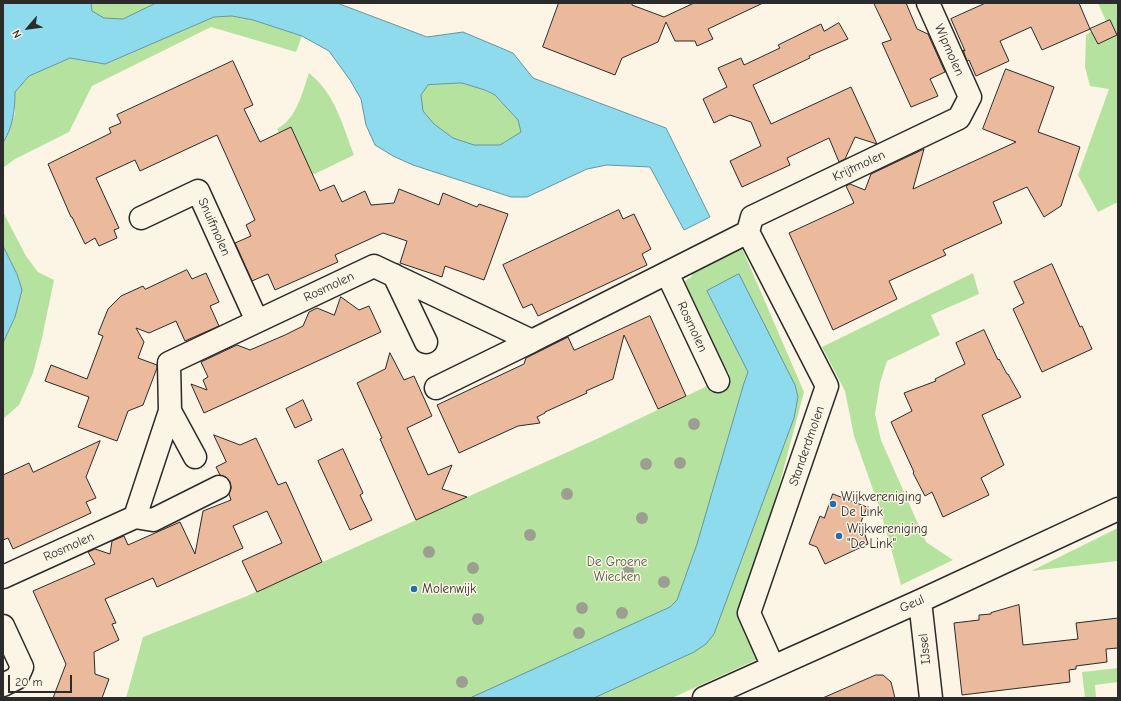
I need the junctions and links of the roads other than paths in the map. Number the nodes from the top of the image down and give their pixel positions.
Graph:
1 (928, 3) edge
2 (970, 97) joint
3 (141, 218) dead end
4 (748, 232) junction
5 (667, 273) junction
6 (394, 275) junction
7 (257, 321) junction
8 (532, 341) junction
9 (426, 342) dead end
10 (718, 382) dead end
11 (436, 388) dead end
12 (170, 411) junction
13 (196, 457) dead end
14 (219, 486) dead end
15 (1118, 509) edge
16 (135, 517) junction
17 (3, 577) edge
18 (920, 600) junction
19 (3, 626) edge
20 (773, 666) junction
21 (3, 685) edge
22 (704, 698) edge
23 (930, 698) edge

1 - 2 street, Wipmolen
2 - 4 street, Krijtmolen
3 - 7 street, Snuifmolen
4 - 5 street
4 - 20 street, Standerdmolen
5 - 8 street
5 - 10 street, Rosmolen
6 - 7 street, Rosmolen
6 - 8 street, Rosmolen
6 - 9 street
7 - 12 street, Rosmolen
8 - 11 street
12 - 13 street, Rosmolen
12 - 16 street, Rosmolen
14 - 16 street
15 - 18 street, Geul
16 - 17 street, Rosmolen
18 - 20 street, Geul
18 - 23 street, IJssel
19 - 21 street
20 - 22 street, Geul

